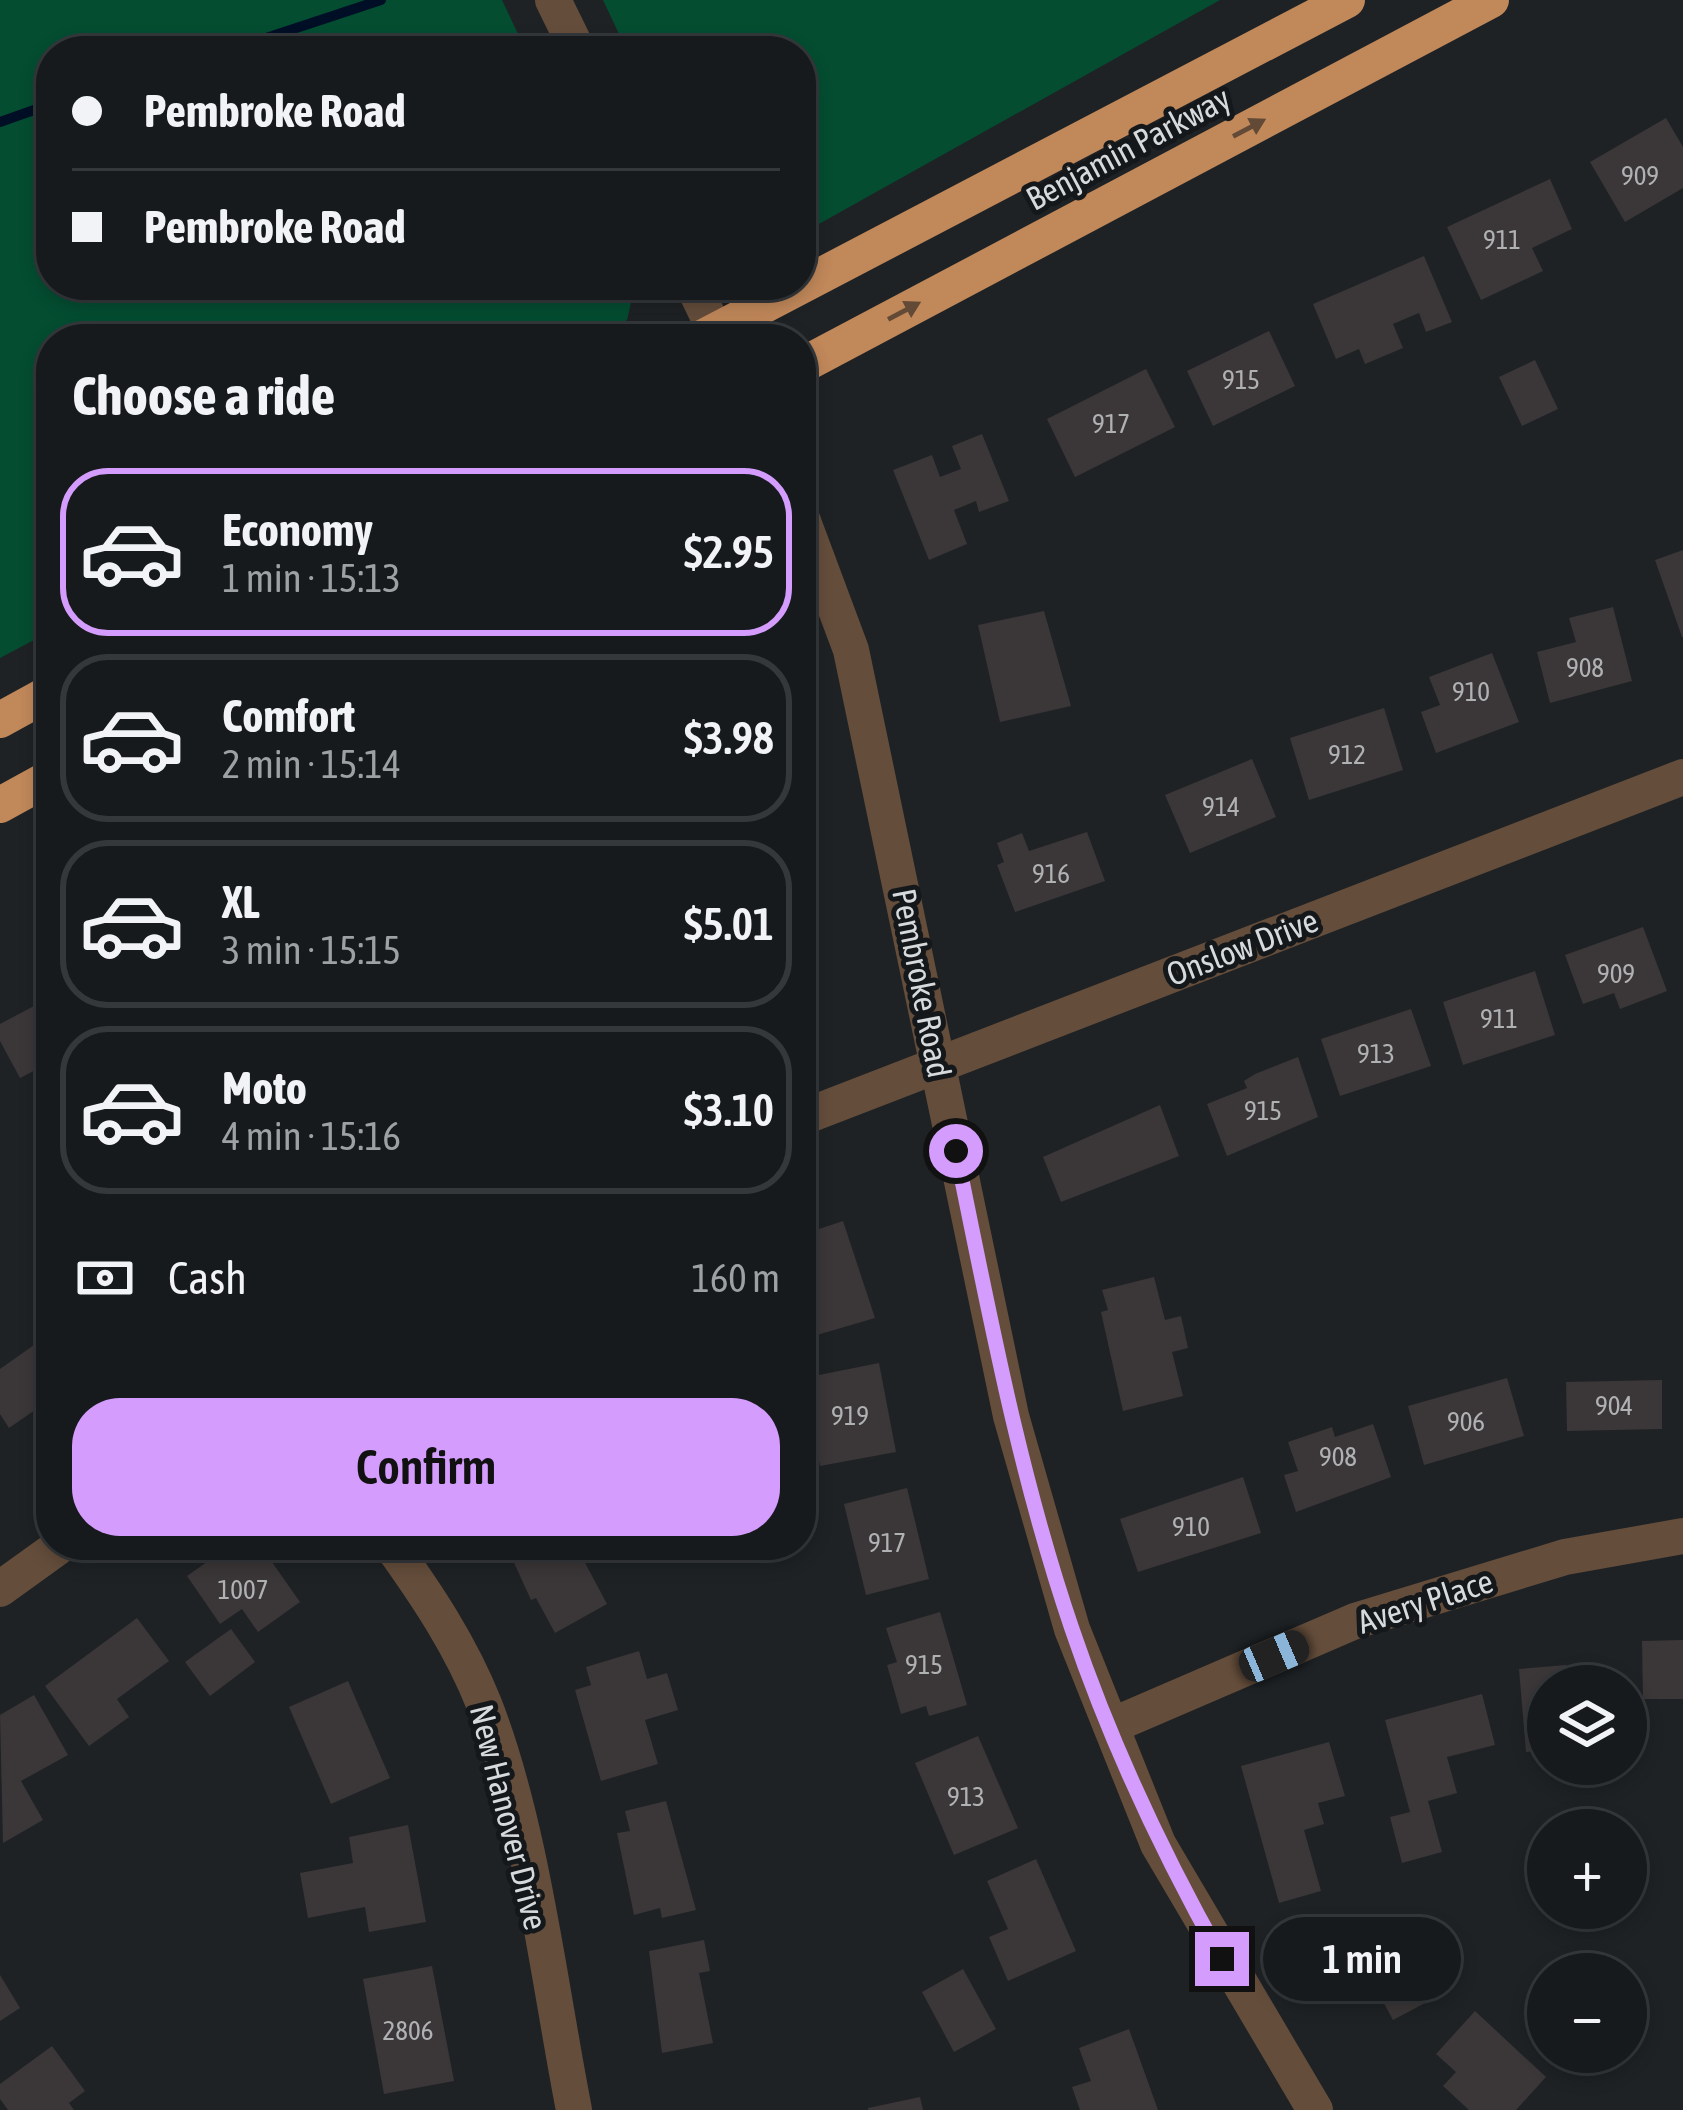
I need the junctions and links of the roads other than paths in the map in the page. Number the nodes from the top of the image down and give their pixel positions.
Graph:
1 (554, 0) edge
2 (1348, 0) edge
3 (1491, 0) edge
4 (571, 36) edge
5 (816, 281) edge
6 (780, 300) edge
7 (735, 324) edge
8 (816, 358) edge
9 (816, 556) edge
10 (36, 700) edge
11 (0, 720) edge
12 (1683, 777) edge
13 (36, 785) edge
14 (0, 805) edge
15 (938, 1063) junction
16 (816, 1112) edge
17 (1683, 1536) edge
18 (40, 1560) edge
19 (402, 1560) edge
20 (0, 1589) edge
21 (1111, 1726) junction
22 (574, 2110) edge
23 (1315, 2110) edge

1 - 4 street
2 - 5 highway, Benjamin Parkway
8 -> 3 highway, Benjamin Parkway
6 - 7 highway, Benjamin Parkway
9 - 15 street, Pembroke Road
10 - 11 highway
12 - 15 street, Onslow Drive
13 - 14 highway
15 - 16 street, Onslow Drive
15 - 21 street, Pembroke Road
17 - 21 street, Avery Place
18 - 20 street
19 - 22 street, New Hanover Drive
21 - 23 street, Pembroke Road

